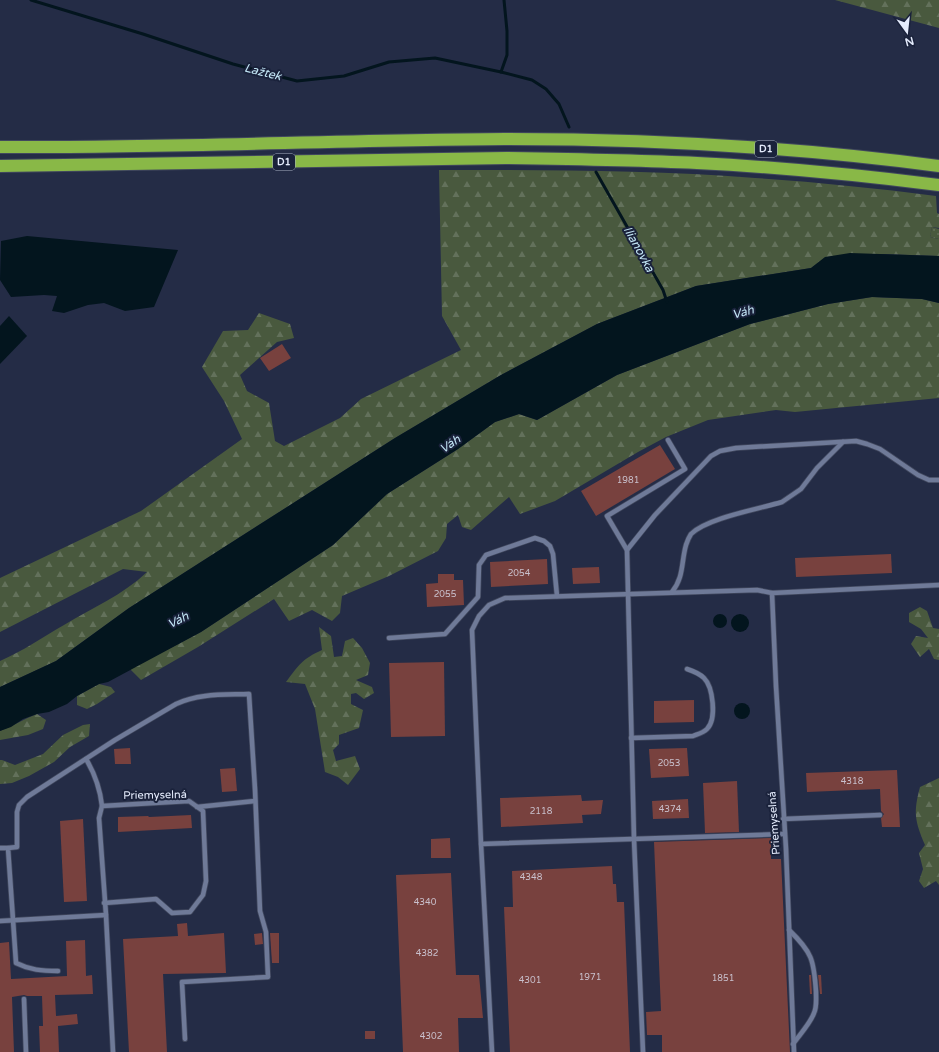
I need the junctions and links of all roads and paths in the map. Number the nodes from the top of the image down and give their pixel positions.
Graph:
1 (0, 148) edge
2 (0, 166) edge
3 (939, 166) edge
4 (939, 185) edge
5 (668, 440) dead end
6 (843, 442) junction
7 (939, 480) edge
8 (627, 550) junction
9 (939, 585) edge
10 (672, 592) junction
11 (772, 592) junction
12 (628, 594) junction
13 (556, 596) junction
14 (389, 638) dead end
15 (687, 669) dead end
16 (632, 738) junction
17 (86, 759) junction
18 (255, 801) junction
19 (102, 806) junction
20 (197, 807) junction
21 (880, 815) dead end
22 (783, 819) junction
23 (784, 834) junction
24 (634, 839) junction
25 (481, 844) junction
26 (0, 848) edge
27 (8, 848) junction
28 (104, 903) junction
29 (106, 915) junction
30 (13, 920) junction
31 (0, 921) edge
32 (789, 930) junction
33 (58, 971) dead end
34 (24, 1000) dead end
35 (185, 1039) dead end
36 (793, 1044) junction
37 (26, 1052) edge
38 (113, 1052) edge
39 (492, 1052) edge
40 (643, 1052) edge
41 (794, 1052) edge

1 - 3 highway, D1
2 - 4 highway, D1
5 - 8 lane
6 - 7 lane
6 - 8 lane
6 - 10 lane
8 - 12 lane
9 - 11 lane
10 - 11 lane
10 - 12 lane
11 - 22 lane, Priemyselná
12 - 13 lane
12 - 16 lane
13 - 14 lane
13 - 25 lane
15 - 16 lane
16 - 24 lane
17 - 18 lane
17 - 19 lane
17 - 27 lane
18 - 20 lane
18 - 35 lane
19 - 20 lane, Priemyselná
19 - 28 lane
20 - 28 lane, Priemyselná
21 - 22 lane
22 - 23 lane, Priemyselná
23 - 24 lane
23 - 32 lane, Priemyselná
24 - 25 lane
24 - 40 lane
25 - 39 lane
26 - 27 lane
27 - 30 lane
28 - 29 lane
29 - 30 lane
29 - 38 lane
30 - 31 lane
30 - 33 lane
32 - 36 lane, Priemyselná
32 - 36 lane
34 - 37 lane
36 - 41 lane, Priemyselná

